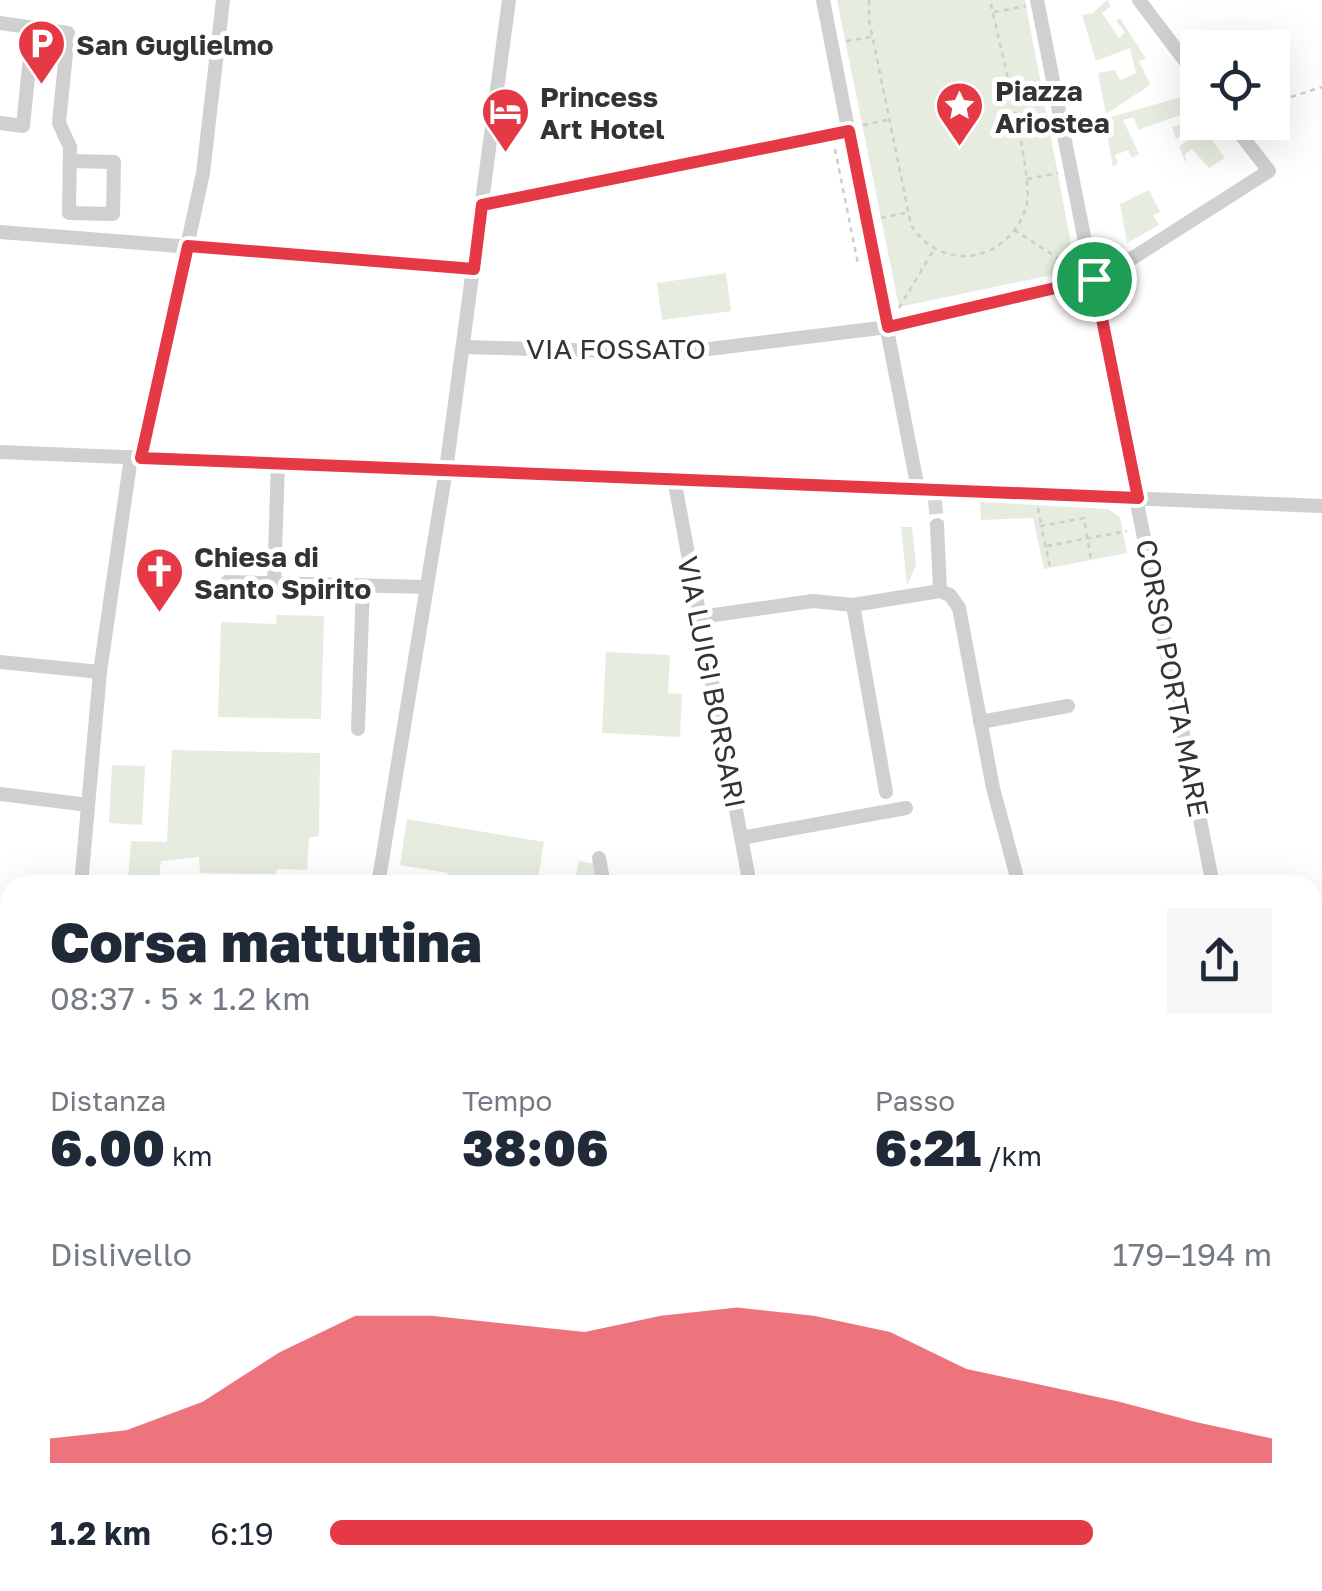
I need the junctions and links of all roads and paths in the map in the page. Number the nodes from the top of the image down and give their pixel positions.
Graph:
1 (222, 0) edge
2 (509, 0) edge
3 (823, 0) edge
4 (869, 0) edge
5 (990, 0) edge
6 (1139, 0) edge
7 (1031, 3) edge
8 (993, 12) junction
9 (0, 25) edge
10 (32, 28) junction
11 (872, 36) junction
12 (846, 40) dead end
13 (1180, 54) edge
14 (1042, 87) dead end
15 (1322, 87) edge
16 (1008, 94) junction
17 (1290, 97) edge
18 (888, 120) junction
19 (0, 123) edge
20 (856, 128) junction
21 (1245, 140) edge
22 (833, 142) dead end
23 (70, 161) junction
24 (1058, 173) dead end
25 (1025, 180) junction
26 (482, 205) junction
27 (906, 213) junction
28 (882, 218) dead end
29 (1014, 230) junction
30 (0, 232) edge
31 (188, 246) junction
32 (935, 248) junction
33 (474, 269) junction
34 (862, 278) dead end
35 (1094, 279) junction
36 (888, 327) junction
37 (463, 346) junction
38 (0, 452) edge
39 (136, 458) junction
40 (278, 463) junction
41 (446, 470) junction
42 (674, 479) junction
43 (929, 493) junction
44 (1138, 498) junction
45 (1322, 506) edge
46 (937, 525) tunnel mouth
47 (1144, 528) junction
48 (1088, 538) junction
49 (1046, 547) junction
50 (1092, 560) dead end
51 (1050, 566) dead end
52 (227, 582) dead end
53 (274, 582) junction
54 (363, 585) junction
55 (426, 587) junction
56 (940, 591) junction
57 (853, 606) junction
58 (700, 617) junction
59 (0, 662) edge
60 (100, 672) junction
61 (1068, 706) dead end
62 (980, 722) junction
63 (358, 729) dead end
64 (886, 792) dead end
65 (0, 794) edge
66 (88, 805) junction
67 (906, 808) dead end
68 (741, 838) junction
69 (598, 858) dead end
70 (82, 875) edge
71 (380, 875) edge
72 (602, 875) edge
73 (748, 875) edge
74 (1017, 875) edge
75 (1212, 875) edge

1 - 31 street
2 - 26 street
3 - 20 street
4 - 11 path
5 - 8 path
6 - 13 street
7 - 8 path
7 - 35 street, CORSO PORTA MARE
8 - 16 path
9 - 10 street
10 - 19 street
10 - 23 street
11 - 12 path
11 - 18 path
14 - 16 path
15 - 17 path
16 - 25 path
18 - 20 path
18 - 27 path
20 - 26 street
20 - 36 street
21 - 35 street
22 - 34 path
23 - 23 street
24 - 25 path
25 - 29 path
26 - 33 street
27 - 28 path
27 - 32 path
29 - 32 path
29 - 35 path
30 - 31 street
31 - 33 street
31 - 39 street
32 - 36 path
33 - 37 street
35 - 36 street
35 - 44 street, CORSO PORTA MARE
36 - 37 street, VIA FOSSATO
36 - 43 street
37 - 41 street
38 - 39 street
39 - 40 street
39 - 60 street
40 - 41 street
40 - 53 street
41 - 42 street
41 - 55 street
42 - 43 street
42 - 58 street, VIA LUIGI BORSARI
43 - 44 street
44 - 45 street
44 - 47 street, CORSO PORTA MARE
46 - 56 street
47 - 48 path
47 - 75 street, CORSO PORTA MARE
48 - 49 path
48 - 49 path
48 - 50 path
49 - 51 path
52 - 53 street
53 - 54 street
54 - 55 street
54 - 63 street
55 - 71 street
56 - 57 street
56 - 62 street
57 - 58 street
57 - 64 street
58 - 68 street, VIA LUIGI BORSARI
59 - 60 street
60 - 66 street
61 - 62 street
62 - 74 street
65 - 66 street
66 - 70 street
67 - 68 street
68 - 73 street, VIA LUIGI BORSARI
69 - 72 street

